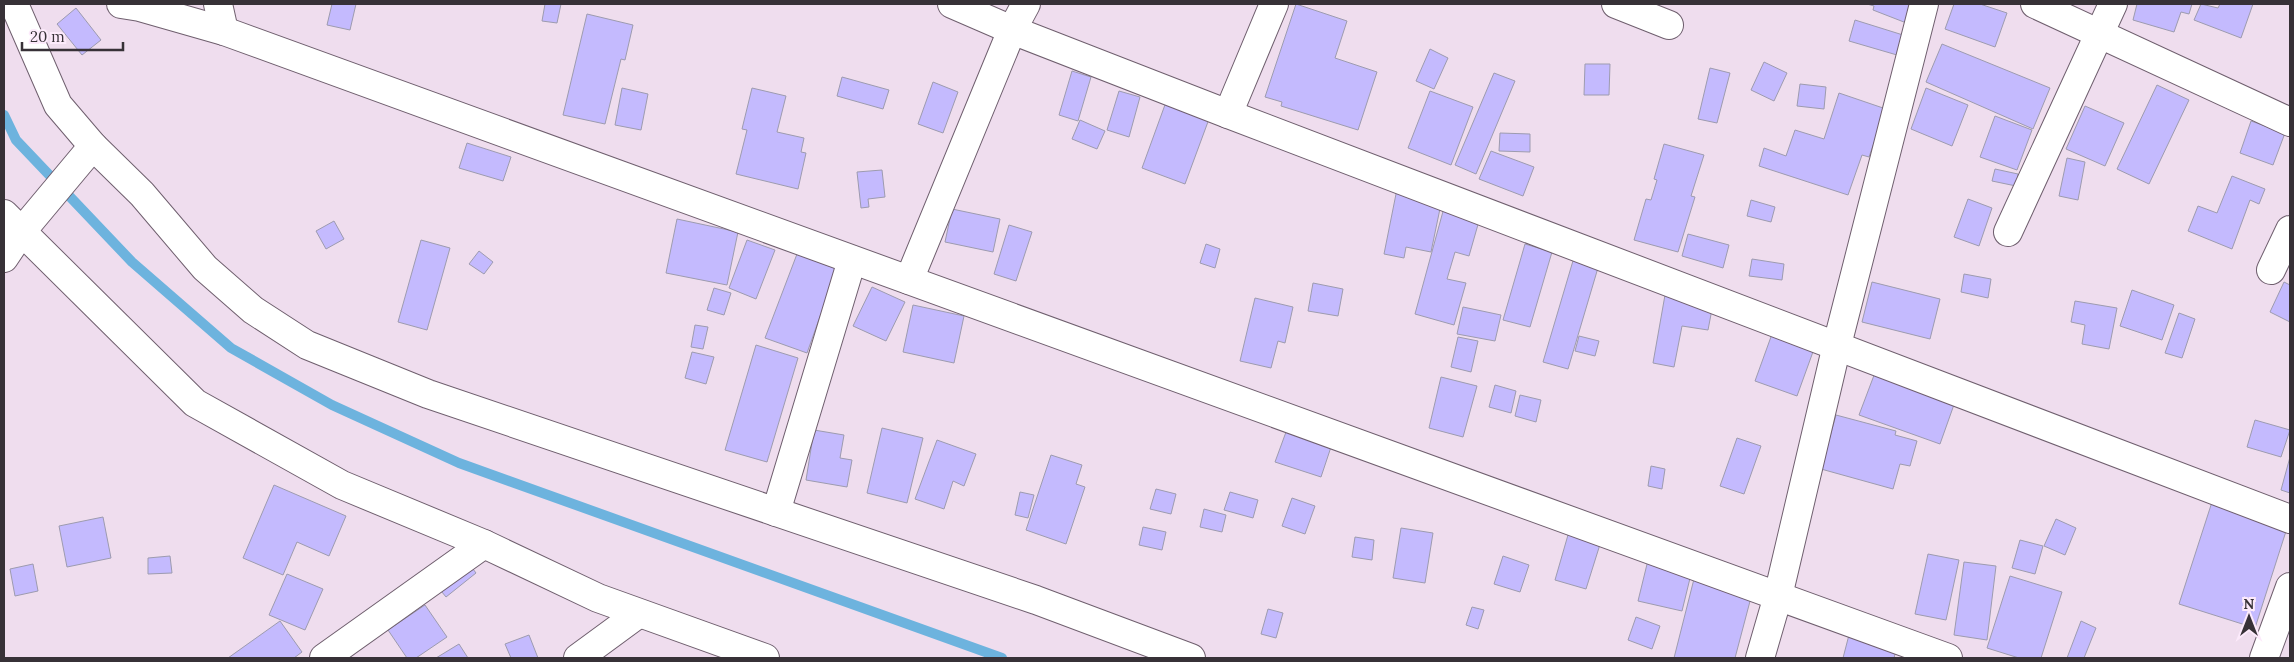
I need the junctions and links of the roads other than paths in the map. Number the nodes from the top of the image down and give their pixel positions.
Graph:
1 (14, 4) edge
2 (122, 4) edge
3 (218, 4) edge
4 (952, 4) edge
5 (1026, 4) edge
6 (1274, 4) edge
7 (1616, 4) edge
8 (1924, 4) edge
9 (2035, 4) edge
10 (2113, 4) edge
11 (1669, 25) dead end
12 (1012, 30) junction
13 (224, 31) junction
14 (2099, 33) junction
15 (1228, 114) junction
16 (2290, 122) edge
17 (92, 146) junction
18 (13, 223) edge
19 (2290, 230) edge
20 (2008, 232) dead end
21 (4, 258) edge
22 (852, 260) junction
23 (2271, 270) dead end
24 (909, 280) junction
25 (1837, 345) junction
26 (776, 512) junction
27 (2290, 519) edge
28 (484, 544) junction
29 (2290, 587) edge
30 (1778, 596) junction
31 (638, 614) junction
32 (324, 658) edge
33 (578, 658) edge
34 (764, 658) edge
35 (1192, 658) edge
36 (1760, 658) edge
37 (1948, 658) edge
38 (2264, 658) edge

1 - 17 street
2 - 13 street
3 - 13 street
4 - 12 street
5 - 12 street
6 - 15 street
7 - 11 street
8 - 25 street
9 - 14 street
10 - 14 street
12 - 15 street
12 - 24 street
13 - 22 street
14 - 16 street
14 - 20 street
15 - 25 street
17 - 18 street
17 - 26 street
18 - 21 street
18 - 28 street
19 - 23 street
22 - 24 street
22 - 26 street
24 - 30 street
25 - 27 street
25 - 30 street
26 - 35 street
28 - 31 street
28 - 32 street
29 - 38 street
30 - 36 street
30 - 37 street
31 - 33 street
31 - 34 street

